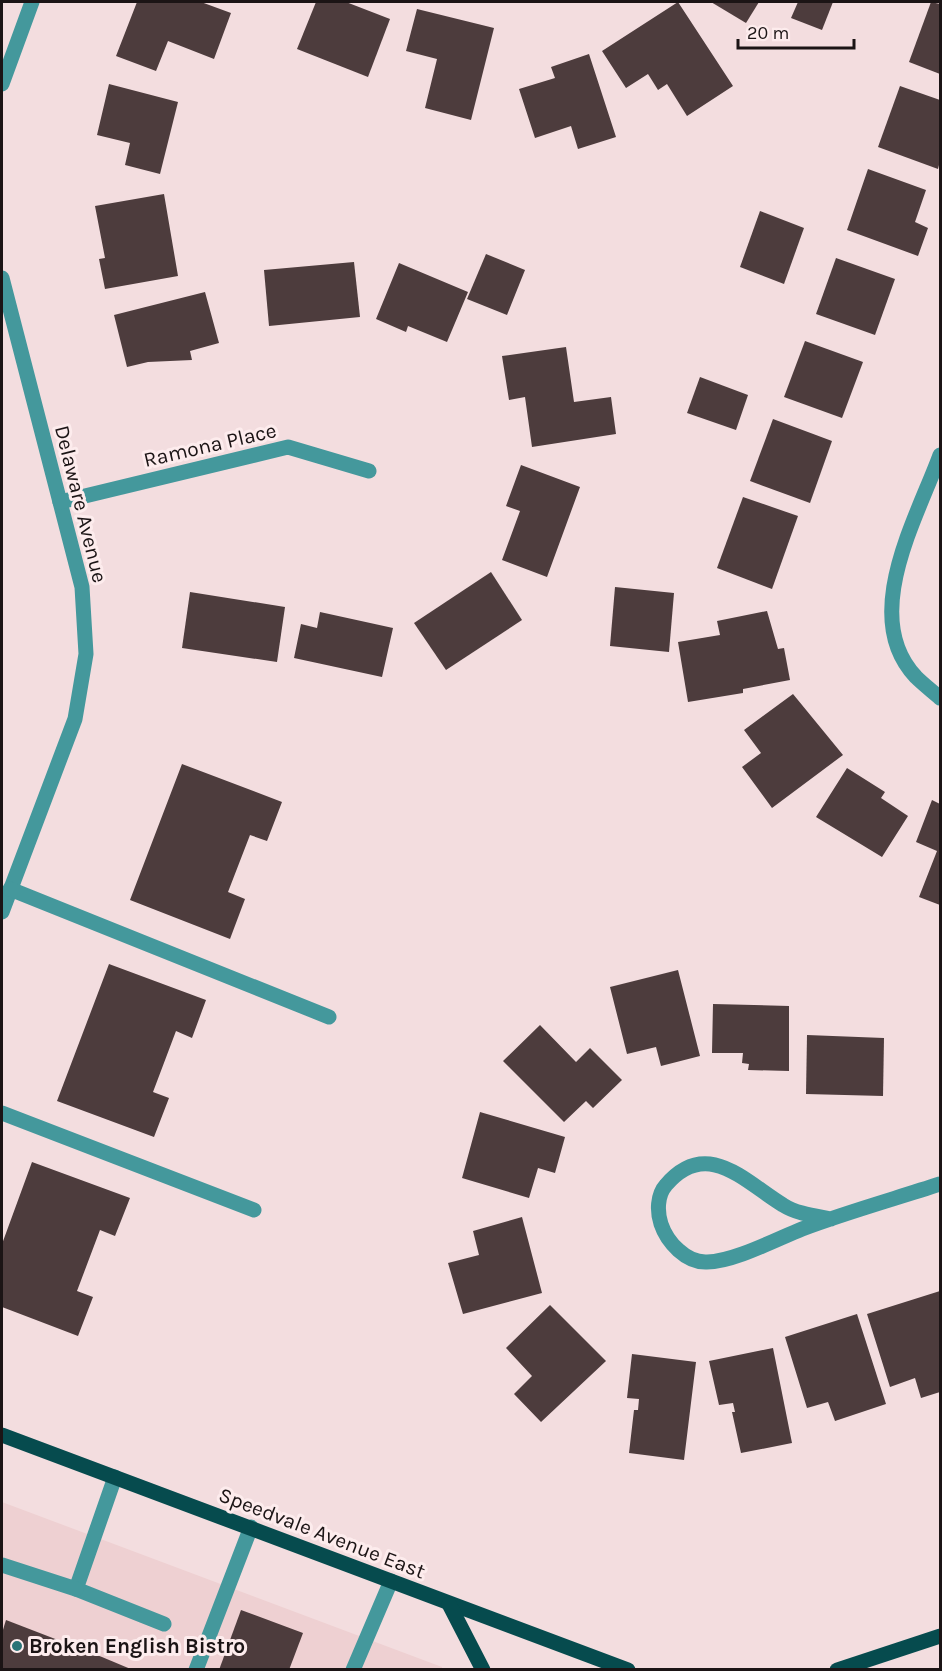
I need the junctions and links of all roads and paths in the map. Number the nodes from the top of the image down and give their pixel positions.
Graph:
1 (32, 2) edge
2 (2, 84) edge
3 (2, 278) edge
4 (940, 455) edge
5 (369, 471) dead end
6 (60, 502) junction
7 (940, 698) edge
8 (10, 890) junction
9 (2, 912) edge
10 (329, 1017) dead end
11 (2, 1113) edge
12 (940, 1184) edge
13 (254, 1210) dead end
14 (831, 1219) junction
15 (2, 1436) edge
16 (115, 1477) junction
17 (252, 1527) junction
18 (2, 1565) edge
19 (391, 1581) junction
20 (76, 1589) junction
21 (449, 1604) junction
22 (164, 1624) dead end
23 (940, 1636) edge
24 (196, 1670) edge
25 (353, 1670) edge
26 (483, 1670) edge
27 (627, 1670) edge
28 (837, 1670) edge

1 - 2 street
3 - 6 street, Delaware Avenue
4 - 7 street
5 - 6 street, Ramona Place
6 - 8 street, Delaware Avenue
8 - 9 street, Delaware Avenue
8 - 10 street
11 - 13 street
12 - 14 street
14 - 14 street
15 - 16 main road, Speedvale Avenue East
16 - 17 main road, Speedvale Avenue East
16 - 20 street
17 - 19 main road, Speedvale Avenue East
17 - 24 street
18 - 20 street
19 - 21 main road, Speedvale Avenue East
19 - 25 street
20 - 22 street
21 - 26 main road
21 - 27 main road, Speedvale Avenue East
23 - 28 main road

